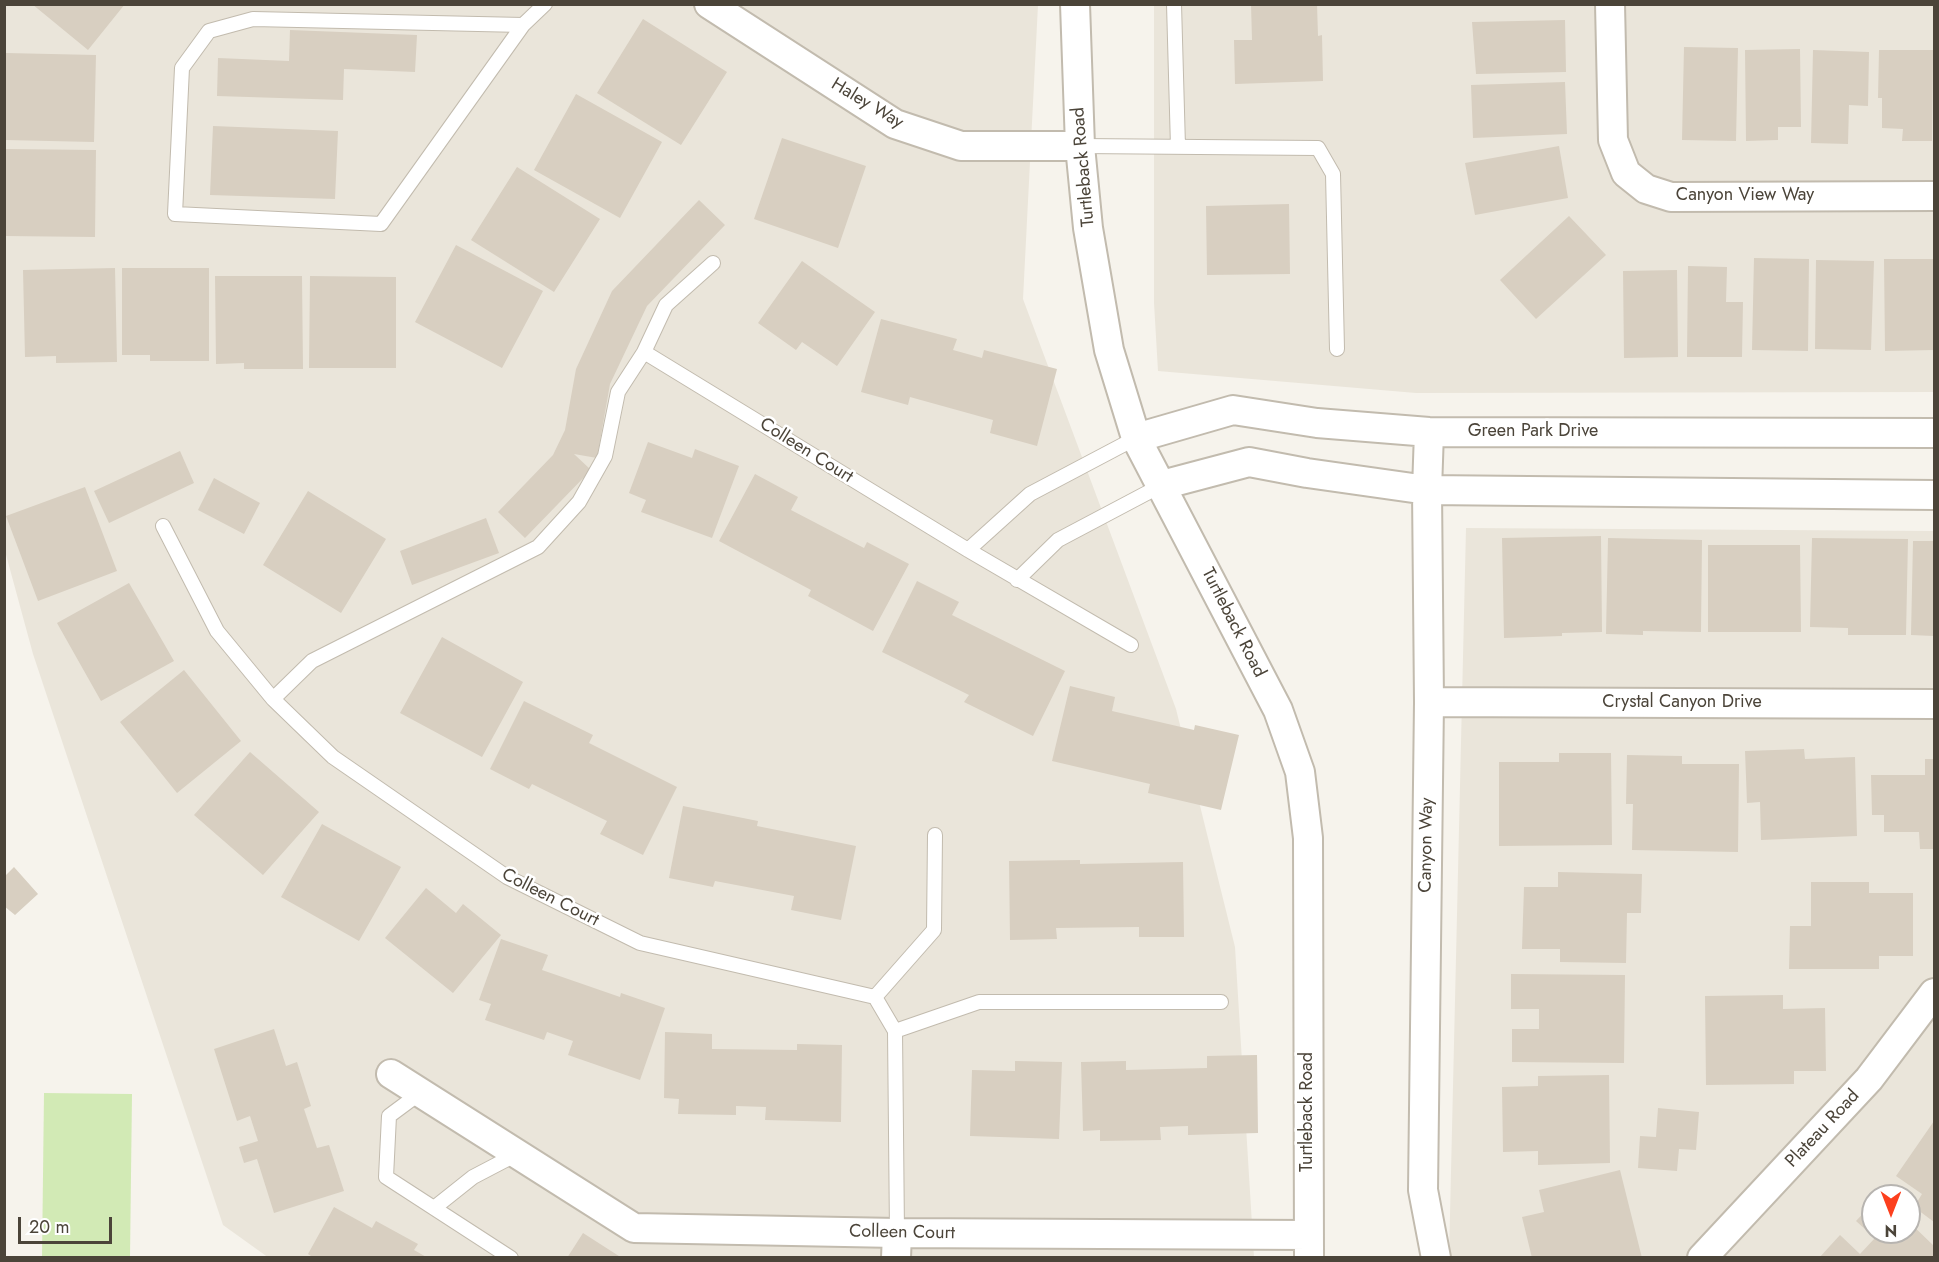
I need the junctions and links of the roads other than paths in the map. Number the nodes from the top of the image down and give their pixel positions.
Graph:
1 (544, 4) edge
2 (709, 4) edge
3 (1075, 4) edge
4 (1174, 4) edge
5 (1610, 4) edge
6 (523, 25) junction
7 (1080, 147) junction
8 (1178, 147) junction
9 (1935, 196) edge
10 (713, 263) dead end
11 (1337, 349) dead end
12 (644, 352) junction
13 (1430, 432) junction
14 (1935, 433) edge
15 (1136, 438) junction
16 (1162, 486) junction
17 (1427, 490) junction
18 (1935, 495) edge
19 (163, 526) dead end
20 (968, 550) junction
21 (1017, 580) junction
22 (1131, 645) dead end
23 (273, 699) junction
24 (1429, 702) junction
25 (1935, 704) edge
26 (935, 836) dead end
27 (1935, 993) edge
28 (876, 997) junction
29 (1221, 1002) dead end
30 (895, 1031) junction
31 (391, 1074) dead end
32 (420, 1093) junction
33 (517, 1154) junction
34 (434, 1208) junction
35 (896, 1245) edge
36 (1309, 1246) edge
37 (511, 1257) edge
38 (1436, 1257) edge
39 (1702, 1257) edge

1 - 6 lane
2 - 7 street, Haley Way
3 - 7 street, Turtleback Road
4 - 8 lane
5 - 9 street, Canyon View Way
6 - 6 lane
7 - 8 lane
7 - 15 street, Turtleback Road
8 - 11 lane
10 - 12 lane
12 - 20 lane, Colleen Court
12 - 23 lane
13 - 14 street, Green Park Drive
13 - 15 street, Green Park Drive
13 - 17 street, Canyon Way
15 - 16 street, Turtleback Road
15 - 20 lane
16 - 17 street
16 - 21 lane
16 - 36 street, Turtleback Road
17 - 18 street
17 - 24 street, Canyon Way
19 - 23 lane, Colleen Court
20 - 21 lane, Colleen Court
21 - 22 lane, Colleen Court
23 - 28 lane, Colleen Court
24 - 25 street, Crystal Canyon Drive
24 - 38 street, Canyon Way
26 - 28 lane
27 - 39 street, Plateau Road
28 - 30 lane
29 - 30 lane
30 - 35 lane
31 - 32 street, Colleen Court
32 - 33 street, Colleen Court
32 - 34 lane
33 - 34 lane
33 - 35 street, Colleen Court
34 - 37 lane
35 - 36 street, Colleen Court

